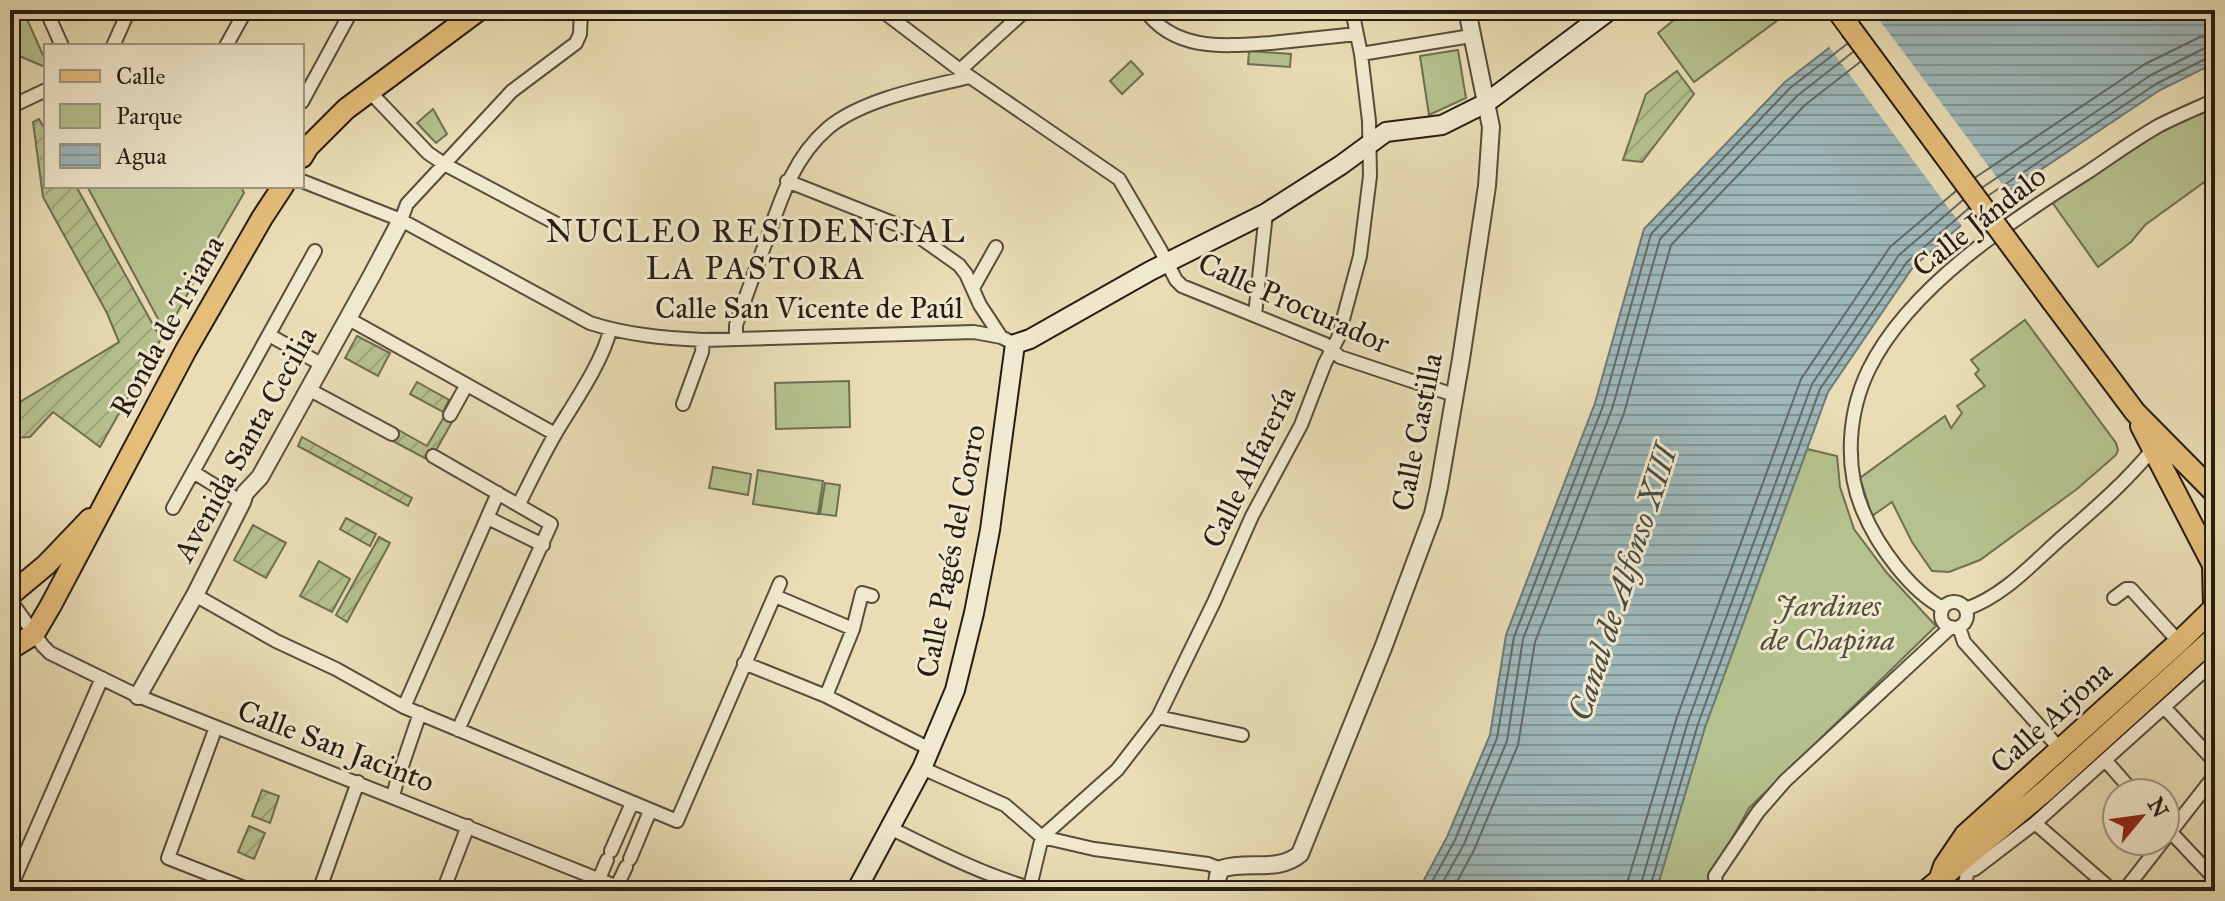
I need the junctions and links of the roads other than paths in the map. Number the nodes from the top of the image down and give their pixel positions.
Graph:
1 (46, 10) edge
2 (129, 10) edge
3 (246, 10) edge
4 (352, 10) edge
5 (479, 10) edge
6 (581, 10) edge
7 (1026, 10) edge
8 (1145, 10) edge
9 (1352, 10) edge
10 (1467, 10) edge
11 (1610, 10) edge
12 (1837, 10) edge
13 (888, 12) edge
14 (1357, 34) junction
15 (1471, 36) junction
16 (61, 44) edge
17 (114, 44) edge
18 (227, 44) edge
19 (1361, 54) junction
20 (965, 74) junction
21 (44, 91) edge
22 (369, 91) junction
23 (304, 98) edge
24 (2215, 100) edge
25 (1486, 103) junction
26 (10, 107) edge
27 (1370, 144) junction
28 (304, 154) edge
29 (444, 164) junction
30 (787, 181) junction
31 (304, 182) edge
32 (282, 188) edge
33 (1266, 213) junction
34 (401, 220) junction
35 (559, 225) dead end
36 (996, 247) dead end
37 (315, 251) dead end
38 (1167, 263) junction
39 (973, 288) junction
40 (1255, 315) junction
41 (347, 318) junction
42 (610, 330) junction
43 (269, 335) junction
44 (736, 339) junction
45 (703, 340) junction
46 (1008, 340) junction
47 (1332, 349) junction
48 (321, 364) junction
49 (466, 386) junction
50 (308, 389) junction
51 (1454, 395) junction
52 (683, 404) dead end
53 (2135, 412) junction
54 (450, 415) dead end
55 (392, 434) dead end
56 (555, 434) junction
57 (2152, 450) junction
58 (433, 456) dead end
59 (193, 472) junction
60 (498, 493) junction
61 (2215, 493) edge
62 (107, 497) junction
63 (242, 502) junction
64 (519, 504) junction
65 (173, 508) dead end
66 (488, 518) junction
67 (86, 524) junction
68 (543, 545) junction
69 (2214, 565) edge
70 (780, 583) dead end
71 (195, 595) junction
72 (775, 596) junction
73 (872, 596) dead end
74 (10, 598) edge
75 (2114, 598) dead end
76 (2215, 607) edge
77 (1943, 608) junction
78 (1966, 609) junction
79 (1955, 627) junction
80 (853, 629) junction
81 (32, 632) junction
82 (2215, 637) edge
83 (2179, 642) junction
84 (10, 649) edge
85 (2215, 661) edge
86 (744, 663) junction
87 (102, 678) junction
88 (138, 696) junction
89 (826, 696) junction
90 (404, 707) junction
91 (2164, 707) junction
92 (420, 713) junction
93 (1158, 717) junction
94 (216, 727) junction
95 (458, 730) junction
96 (1242, 735) dead end
97 (930, 749) junction
98 (2060, 749) junction
99 (2106, 761) junction
100 (2215, 762) edge
101 (922, 768) junction
102 (2215, 775) edge
103 (2120, 777) edge
104 (358, 782) junction
105 (393, 796) junction
106 (632, 803) junction
107 (650, 811) junction
108 (2181, 817) edge
109 (2035, 823) junction
110 (468, 826) junction
111 (890, 828) junction
112 (1042, 837) junction
113 (2181, 848) edge
114 (2150, 857) edge
115 (1221, 869) junction
116 (1947, 878) edge
117 (599, 879) junction
118 (2215, 879) edge
119 (10, 889) edge
120 (623, 889) edge
121 (1030, 890) edge
122 (252, 891) edge
123 (319, 891) edge
124 (443, 891) edge
125 (856, 891) edge
126 (1216, 891) edge
127 (1722, 891) edge
128 (1974, 891) edge
129 (2113, 891) edge
130 (2124, 891) edge

1 - 16 street
2 - 17 street
3 - 18 street
4 - 23 street
5 - 22 main road
6 - 29 street
7 - 20 street
8 - 14 street
9 - 14 street, Calle Alfarería
10 - 15 street, Calle Castilla
11 - 25 main road
12 - 53 main road, bridge
13 - 20 street, Calle Procurador
14 - 19 street, Calle Alfarería
15 - 19 street
15 - 25 street, Calle Castilla
19 - 27 street, Calle Alfarería
20 - 30 street
20 - 38 street, Calle Procurador
21 - 26 street
22 - 28 main road
22 - 29 street
24 - 77 street, Calle Jándalo
25 - 27 main road
25 - 51 street, Calle Castilla
27 - 33 main road
27 - 47 street, Calle Alfarería
29 - 34 street
29 - 35 street
30 - 39 street
30 - 44 street
31 - 34 street, Calle San Vicente de Paúl
32 - 62 main road, Ronda de Triana
33 - 38 main road
33 - 40 street
34 - 41 street, Avenida Santa Cecilia
34 - 42 street, Calle San Vicente de Paúl
36 - 39 street
37 - 43 street
38 - 40 street, Calle Procurador
38 - 46 main road
39 - 46 street
40 - 47 street, Calle Procurador
41 - 48 street, Avenida Santa Cecilia
41 - 49 street
42 - 45 street, Calle San Vicente de Paúl
42 - 56 street
43 - 48 street
43 - 59 street
44 - 45 street, Calle San Vicente de Paúl
44 - 46 street, Calle San Vicente de Paúl
45 - 52 street
46 - 97 main road, Calle Pagés del Corro
47 - 51 street, Calle Procurador
47 - 93 street, Calle Alfarería
48 - 50 street, Avenida Santa Cecilia
49 - 54 street
49 - 56 street
50 - 55 street
50 - 63 street, Avenida Santa Cecilia
51 - 115 street, Calle Castilla
53 - 57 main road
53 - 61 main road
56 - 64 street
57 - 69 main road
57 - 78 street
58 - 60 street
59 - 63 street
59 - 65 street
60 - 64 street
60 - 66 street
62 - 67 main road, Ronda de Triana
62 - 81 main road, Ronda de Triana
63 - 71 street, Avenida Santa Cecilia
64 - 68 street
66 - 68 street
66 - 90 street
67 - 74 main road, Ronda de Triana
67 - 81 street, Ronda de Triana
68 - 95 street
69 - 76 main road
70 - 72 street
71 - 88 street, Avenida Santa Cecilia
71 - 90 street
72 - 80 street
72 - 86 street
73 - 80 street
74 - 81 street, Calle San Jacinto
75 - 83 street
76 - 83 main road, Calle Arjona
77 - 78 street
77 - 79 street
78 - 79 street
79 - 98 street
79 - 127 street
80 - 89 street
81 - 84 main road
81 - 87 street, Calle San Jacinto
82 - 116 main road, Calle Arjona
83 - 98 main road, Calle Arjona
85 - 91 street
86 - 89 street
86 - 107 street
87 - 88 street, Calle San Jacinto
87 - 119 street
88 - 94 street, Calle San Jacinto
89 - 97 street
90 - 92 street
91 - 99 street
91 - 100 street
92 - 95 street
92 - 105 street
93 - 96 street
93 - 112 street, Calle Alfarería
94 - 104 street, Calle San Jacinto
94 - 122 street
95 - 106 street
97 - 101 main road, Calle Pagés del Corro
98 - 116 main road, Calle Arjona
99 - 103 street
99 - 109 street
101 - 111 main road, Calle Pagés del Corro
101 - 112 street
102 - 108 street
104 - 105 street, Calle San Jacinto
104 - 123 street
105 - 110 street, Calle San Jacinto
106 - 107 street
106 - 117 street
107 - 120 street
109 - 116 street
109 - 129 street
110 - 117 street, Calle San Jacinto
110 - 124 street
111 - 121 street
111 - 125 main road, Calle Pagés del Corro
112 - 115 street
112 - 121 street
113 - 118 street
114 - 130 street
115 - 126 street
116 - 128 street
117 - 120 street, Calle San Jacinto

